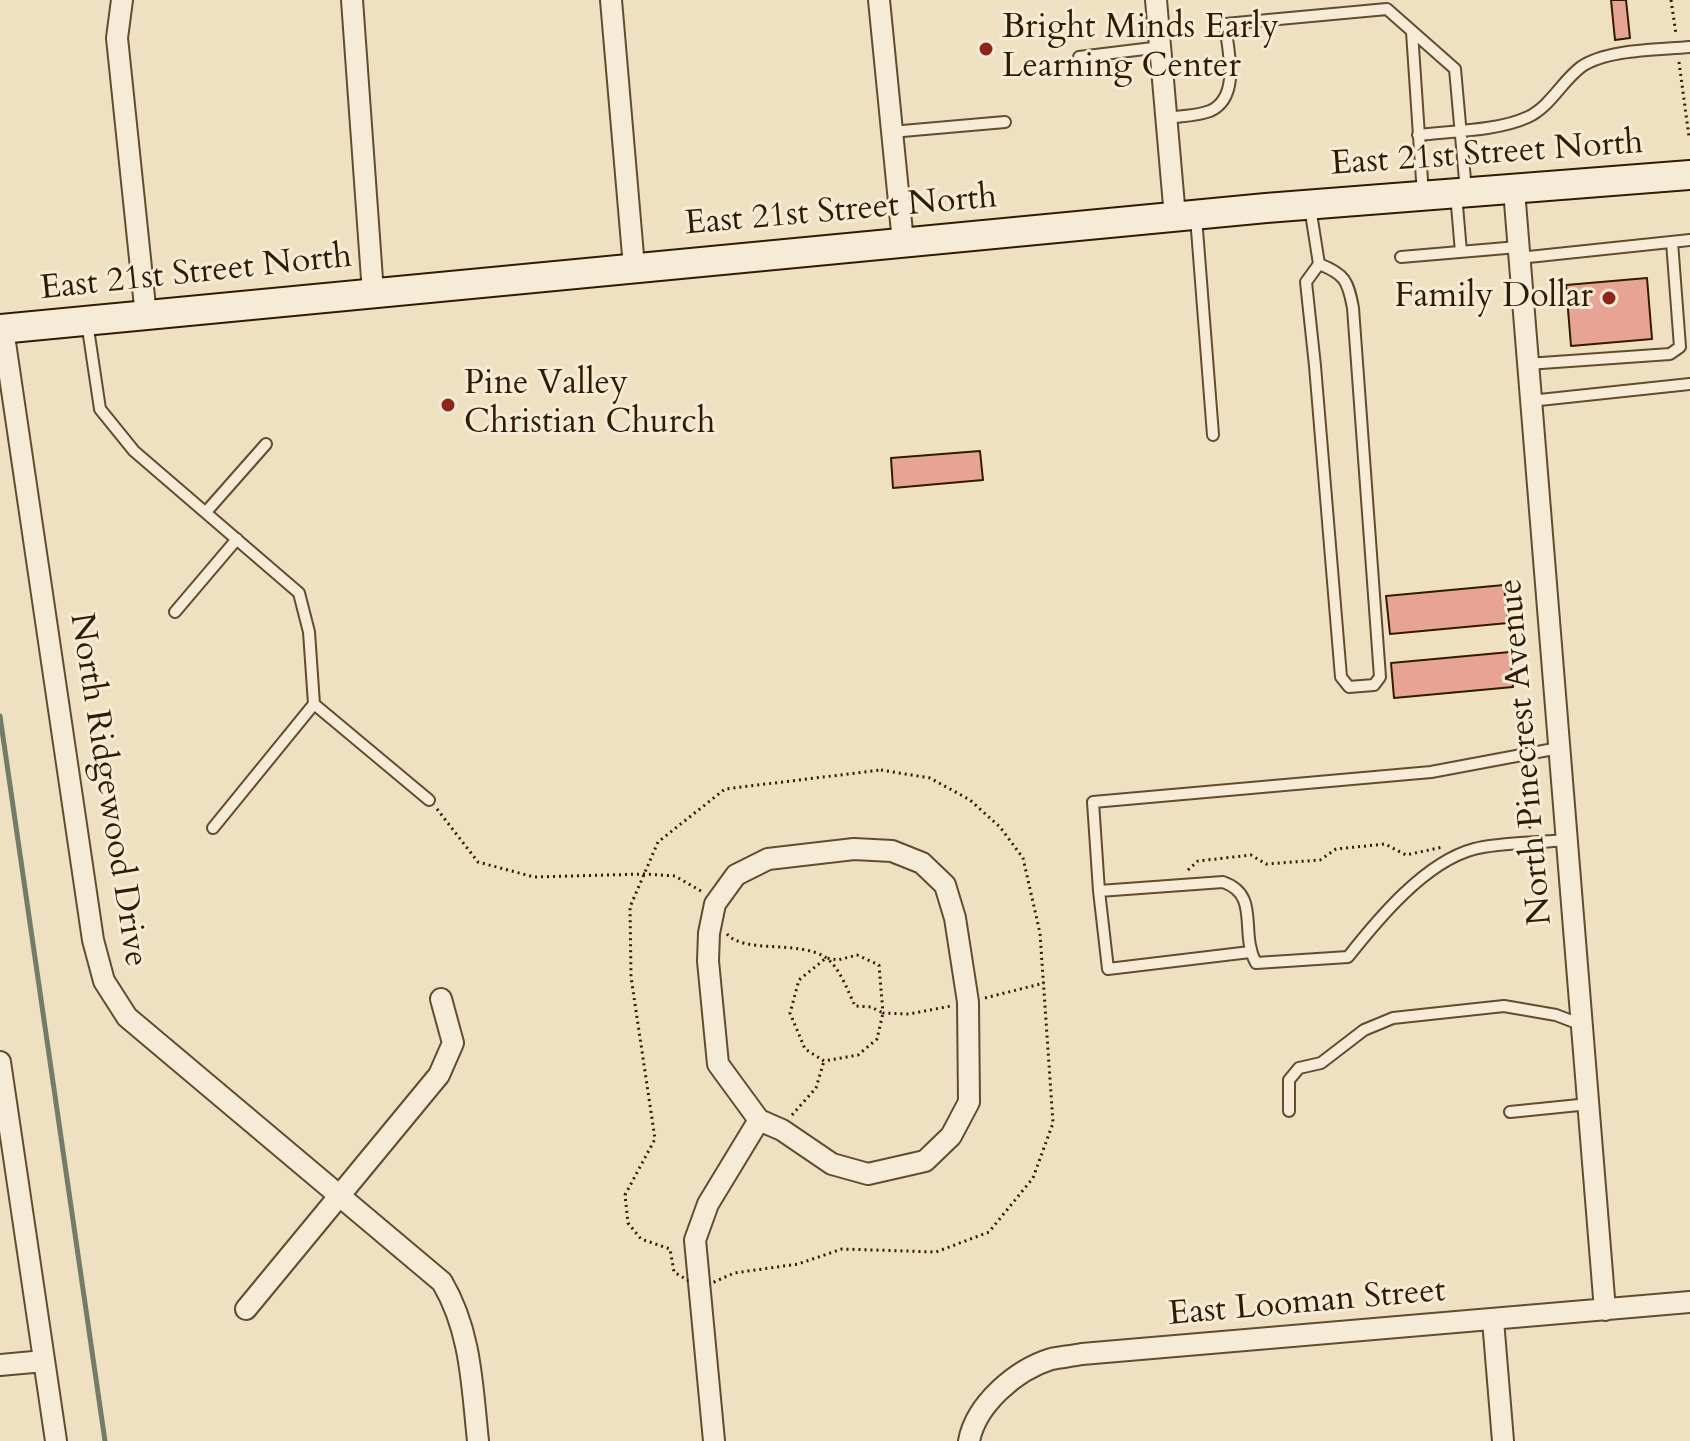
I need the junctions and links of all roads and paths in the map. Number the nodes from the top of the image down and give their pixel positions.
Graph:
1 (122, 0) edge
2 (352, 0) edge
3 (611, 0) edge
4 (879, 0) edge
5 (1156, 0) edge
6 (1671, 0) edge
7 (1412, 32) junction
8 (1161, 47) junction
9 (1690, 47) edge
10 (1678, 48) junction
11 (1079, 57) dead end
12 (1167, 118) junction
13 (1005, 122) dead end
14 (1461, 130) junction
15 (891, 132) junction
16 (1418, 135) junction
17 (1689, 137) edge
18 (1690, 175) edge
19 (1514, 190) junction
20 (1461, 194) junction
21 (1423, 197) junction
22 (1310, 205) junction
23 (1186, 216) junction
24 (1690, 240) edge
25 (903, 242) junction
26 (1672, 242) junction
27 (1461, 252) junction
28 (1519, 253) junction
29 (1401, 257) dead end
30 (1319, 264) junction
31 (634, 267) junction
32 (373, 293) junction
33 (146, 316) junction
34 (87, 322) junction
35 (2, 329) edge
36 (1527, 364) junction
37 (1690, 384) edge
38 (1530, 401) junction
39 (1213, 435) dead end
40 (266, 444) dead end
41 (206, 512) junction
42 (237, 539) junction
43 (175, 612) dead end
44 (314, 704) junction
45 (1559, 748) junction
46 (429, 800) joint
47 (1548, 808) dead end
48 (213, 828) dead end
49 (1527, 829) dead end
50 (1566, 840) junction
51 (1452, 845) dead end
52 (1187, 872) dead end
53 (1099, 891) junction
54 (715, 904) junction
55 (1250, 952) junction
56 (826, 958) junction
57 (1044, 983) dead end
58 (441, 999) dead end
59 (968, 1002) junction
60 (883, 1013) junction
61 (1582, 1025) junction
62 (824, 1061) junction
63 (0, 1062) edge
64 (1589, 1104) junction
65 (1289, 1111) dead end
66 (1510, 1112) dead end
67 (759, 1120) junction
68 (782, 1130) junction
69 (7, 1158) edge
70 (341, 1196) junction
71 (1690, 1302) edge
72 (246, 1309) dead end
73 (1605, 1310) junction
74 (1493, 1320) junction
75 (44, 1361) junction
76 (0, 1365) edge
77 (56, 1441) edge
78 (478, 1441) edge
79 (714, 1441) edge
80 (969, 1441) edge
81 (1503, 1441) edge

1 - 33 street
2 - 32 street
3 - 31 street
4 - 15 street
5 - 8 street
6 - 10 path
7 - 12 lane
7 - 14 lane
7 - 16 lane
8 - 11 lane
8 - 12 street
9 - 10 lane
10 - 14 lane
10 - 17 path
12 - 23 street
13 - 15 lane
14 - 16 lane
14 - 20 lane
15 - 25 street
16 - 21 lane
18 - 19 main road, East 21st Street North
19 - 20 main road, East 21st Street North
19 - 28 street, North Pinecrest Avenue
20 - 21 main road, East 21st Street North
20 - 27 lane
21 - 22 main road, East 21st Street North
22 - 23 main road, East 21st Street North
22 - 30 lane
23 - 25 main road, East 21st Street North
23 - 39 lane
24 - 26 lane
25 - 31 main road, East 21st Street North
26 - 28 lane
26 - 36 lane
27 - 28 lane
27 - 29 lane
28 - 36 street, North Pinecrest Avenue
30 - 30 lane
31 - 32 main road, East 21st Street North
32 - 33 main road, East 21st Street North
33 - 34 main road, East 21st Street North
34 - 35 main road, East 21st Street North
34 - 41 lane
35 - 70 street, North Ridgewood Drive
36 - 38 street, North Pinecrest Avenue
37 - 38 lane
38 - 45 street, North Pinecrest Avenue
40 - 41 lane
41 - 42 lane
42 - 43 lane
42 - 44 lane
44 - 46 lane
44 - 48 lane
45 - 50 street, North Pinecrest Avenue
45 - 53 lane
46 - 54 path
47 - 49 path
50 - 55 lane
50 - 61 street, North Pinecrest Avenue
51 - 52 path
53 - 55 lane
53 - 55 lane
54 - 56 path
54 - 59 street
54 - 67 street
56 - 60 path
56 - 60 path
56 - 62 path
57 - 59 path
58 - 70 street
59 - 60 path
59 - 68 street
60 - 62 path
61 - 64 street, North Pinecrest Avenue
61 - 65 lane
62 - 68 path
63 - 69 street
64 - 66 lane
64 - 73 street, North Pinecrest Avenue
67 - 68 street
67 - 79 street
69 - 75 street
70 - 72 street
70 - 78 street, North Ridgewood Drive
71 - 73 street, East Looman Street
73 - 74 street, East Looman Street
74 - 80 street, East Looman Street
74 - 81 street
75 - 76 street
75 - 77 street

